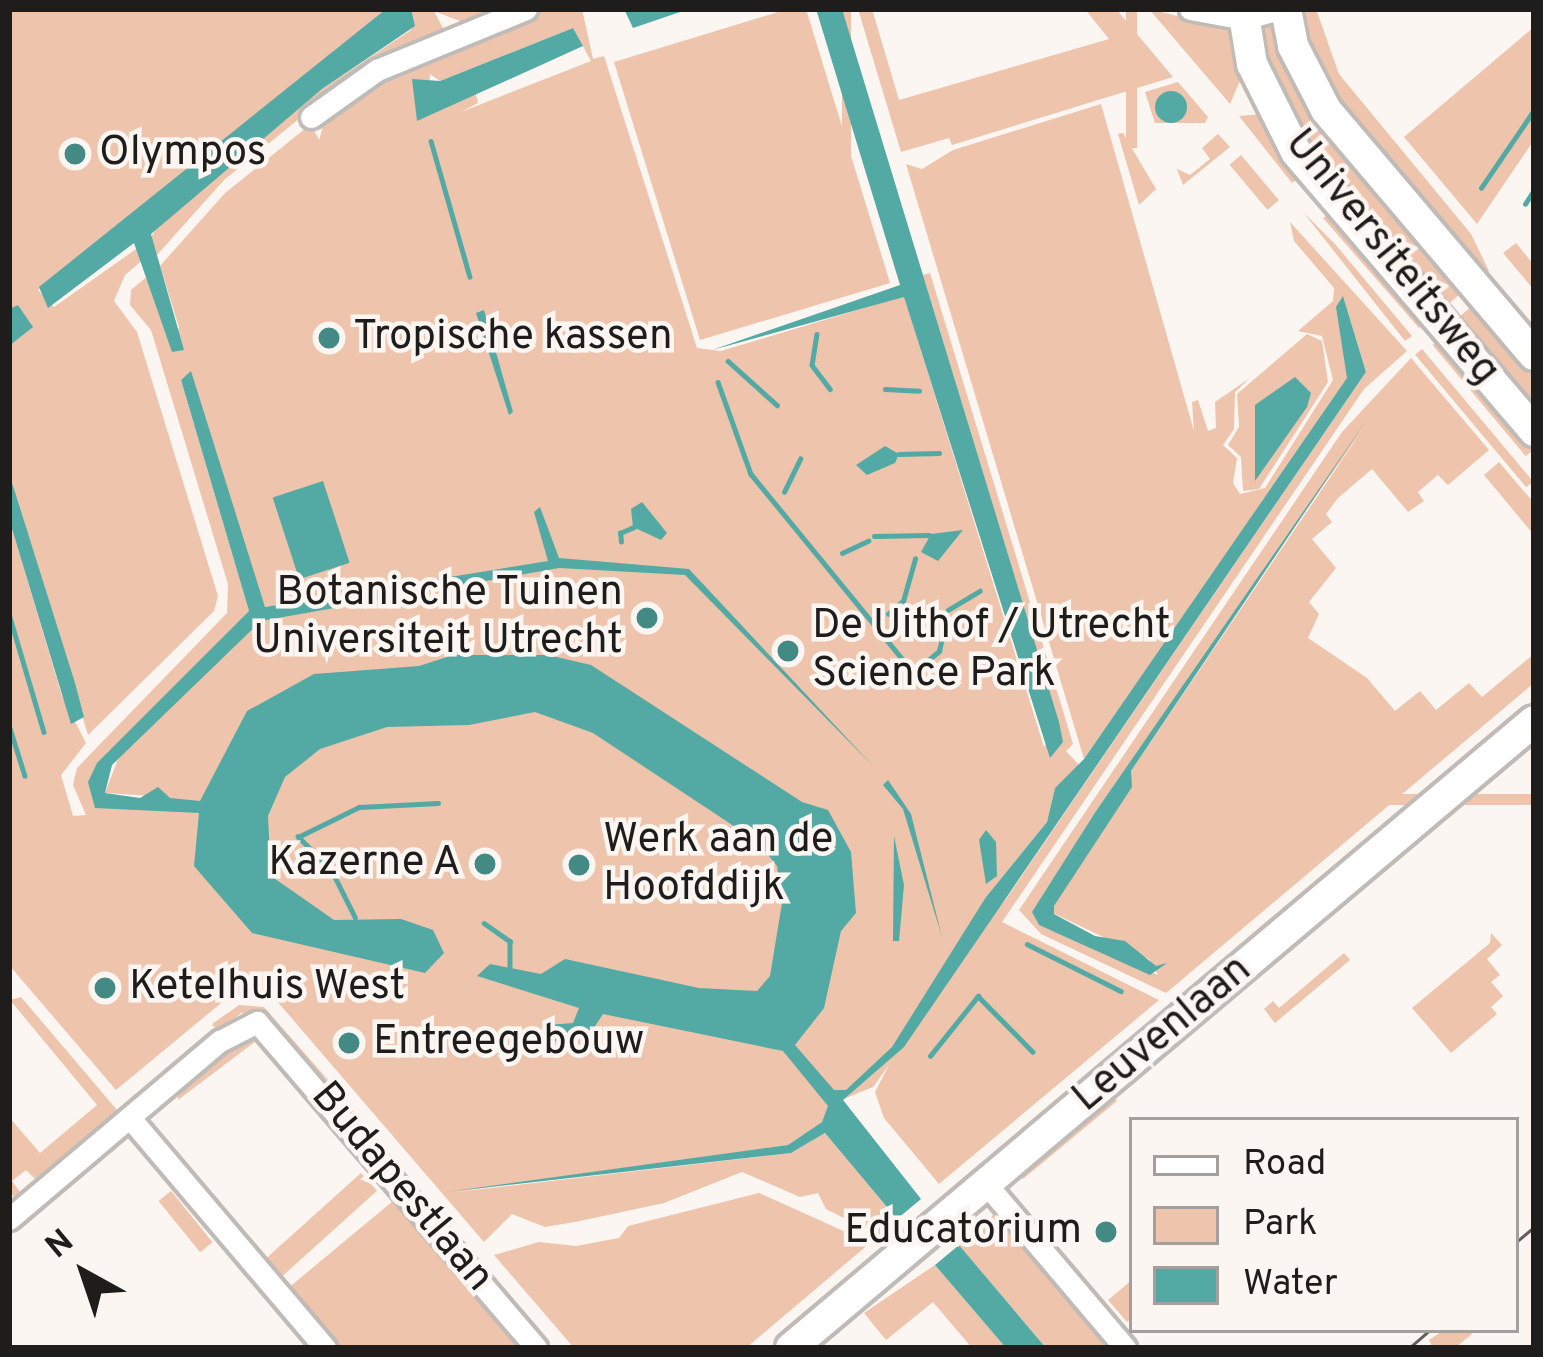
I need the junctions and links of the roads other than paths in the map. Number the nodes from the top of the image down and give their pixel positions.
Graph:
1 (526, 9) edge
2 (1190, 9) edge
3 (1282, 9) edge
4 (1244, 14) edge
5 (311, 117) dead end
6 (1534, 355) edge
7 (1534, 431) edge
8 (1534, 722) edge
9 (130, 1118) junction
10 (987, 1185) junction
11 (9, 1220) edge
12 (325, 1348) edge
13 (536, 1348) edge
14 (791, 1348) edge
15 (1125, 1348) edge

1 - 5 street
2 - 4 street
3 - 4 street
3 - 6 main road, Universiteitsweg
4 - 7 main road, Universiteitsweg
8 - 10 main road, Leuvenlaan
9 - 11 street
9 - 12 street
9 - 13 street, Budapestlaan
10 - 14 main road, Leuvenlaan
10 - 15 street

